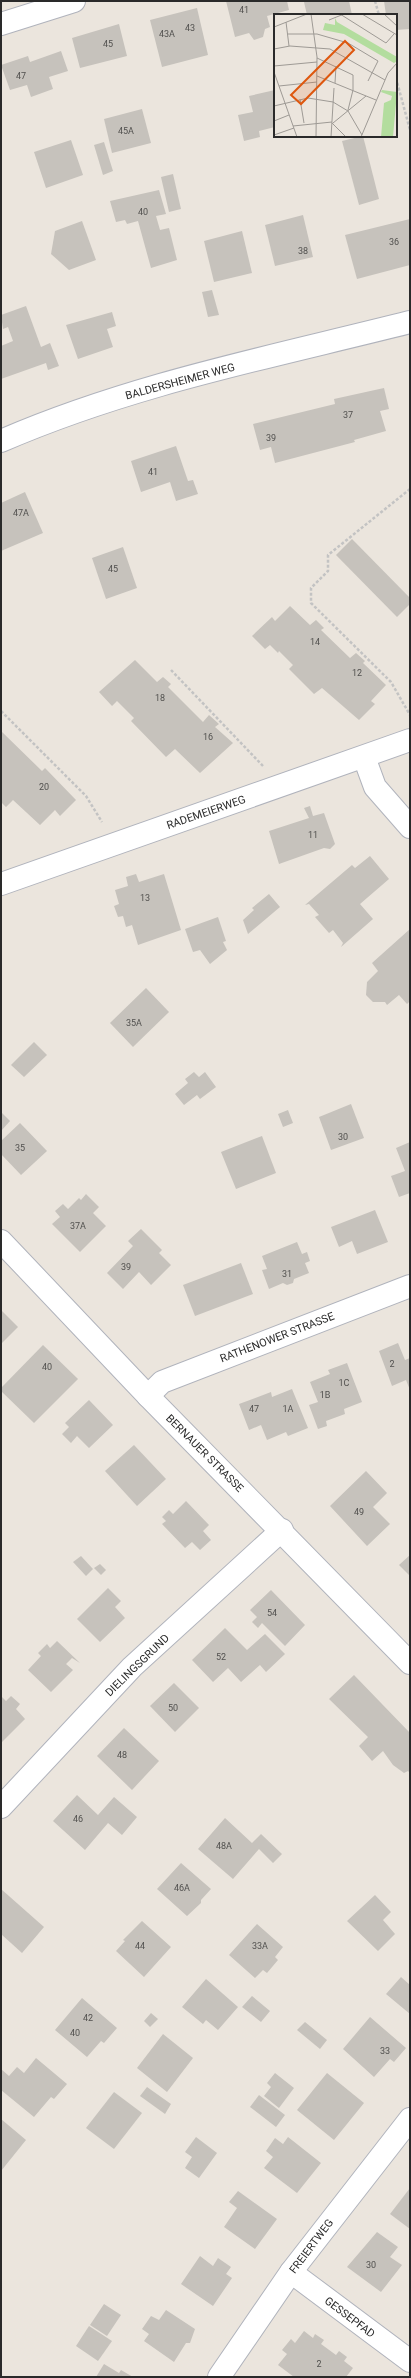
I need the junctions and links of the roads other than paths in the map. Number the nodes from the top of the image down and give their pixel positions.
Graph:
1 (74, 1) edge
2 (1, 24) edge
3 (410, 322) edge
4 (1, 441) edge
5 (410, 740) edge
6 (364, 757) junction
7 (410, 826) edge
8 (1, 884) edge
9 (1, 1241) edge
10 (410, 1286) edge
11 (148, 1396) junction
12 (282, 1530) junction
13 (410, 1663) edge
14 (1, 1807) edge
15 (410, 2119) edge
16 (291, 2272) junction
17 (410, 2361) edge
18 (219, 2377) edge

1 - 2 street
3 - 4 street, BALDERSHEIMER WEG
5 - 6 street, RADEMEIERWEG
6 - 7 street
6 - 8 street, RADEMEIERWEG
9 - 11 street, BERNAUER STRASSE
10 - 11 street, RATHENOWER STRASSE
11 - 12 street, BERNAUER STRASSE
12 - 13 street, BERNAUER STRASSE
12 - 14 street, DIELINGSGRUND
15 - 16 street, FREIERTWEG
16 - 17 street, GESSEPFAD
16 - 18 street, FREIERTWEG

